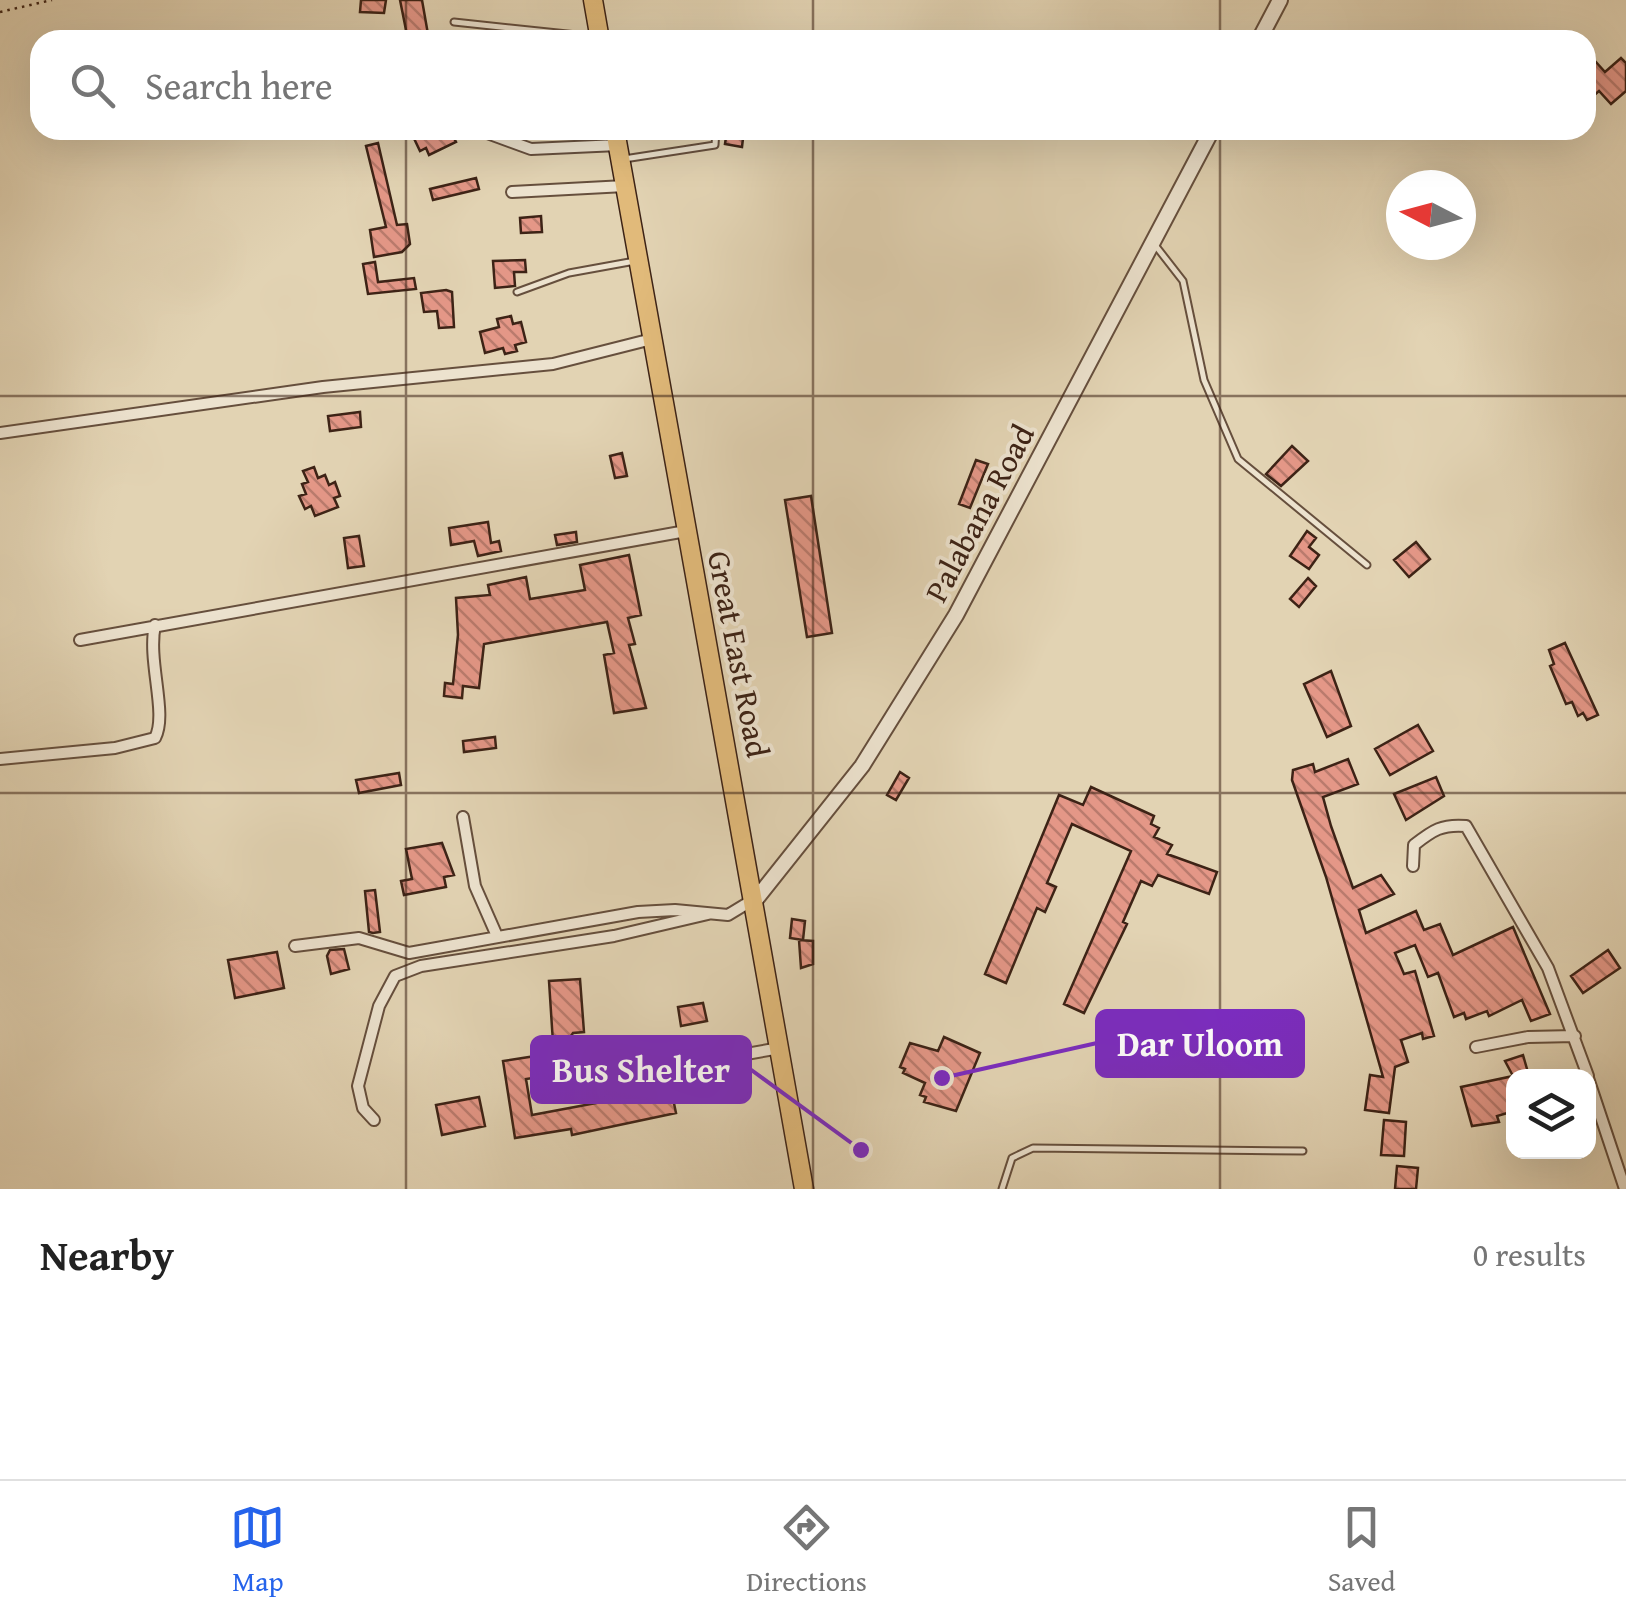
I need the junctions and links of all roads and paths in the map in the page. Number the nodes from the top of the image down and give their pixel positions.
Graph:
1 (52, 0) edge
2 (593, 0) edge
3 (1280, 0) edge
4 (0, 12) edge
5 (454, 22) dead end
6 (523, 30) edge
7 (598, 30) edge
8 (1264, 30) edge
9 (506, 140) edge
10 (715, 140) edge
11 (1207, 140) edge
12 (618, 145) edge
13 (625, 186) junction
14 (512, 192) dead end
15 (1153, 242) junction
16 (638, 260) junction
17 (517, 292) dead end
18 (652, 340) junction
19 (0, 433) edge
20 (686, 531) junction
21 (1367, 565) dead end
22 (155, 625) junction
23 (80, 640) dead end
24 (0, 759) edge
25 (463, 817) dead end
26 (1413, 866) dead end
27 (757, 898) junction
28 (708, 914) junction
29 (497, 936) junction
30 (296, 946) dead end
31 (1575, 1036) junction
32 (1476, 1046) dead end
33 (780, 1048) junction
34 (684, 1065) dead end
35 (1585, 1069) edge
36 (1596, 1101) edge
37 (374, 1120) dead end
38 (1303, 1151) dead end
39 (804, 1189) edge
40 (1002, 1189) edge
41 (1625, 1189) edge

1 - 4 path
2 - 7 highway
3 - 8 street
5 - 6 lane
9 - 12 street
10 - 12 lane
11 - 15 street, Palabana Road
12 - 13 highway, Great East Road
13 - 14 street
13 - 16 highway, Great East Road
15 - 21 lane
15 - 27 street, Palabana Road
16 - 17 lane
16 - 18 highway, Great East Road
18 - 19 street
18 - 20 highway, Great East Road
20 - 22 street
20 - 27 highway, Great East Road
22 - 23 street
22 - 24 street
25 - 29 street
26 - 31 street
27 - 28 street
27 - 33 highway, Great East Road
28 - 29 street
28 - 37 street
29 - 30 street
31 - 32 street
31 - 35 street
33 - 34 street
33 - 39 highway, Great East Road
36 - 41 street
38 - 40 lane

